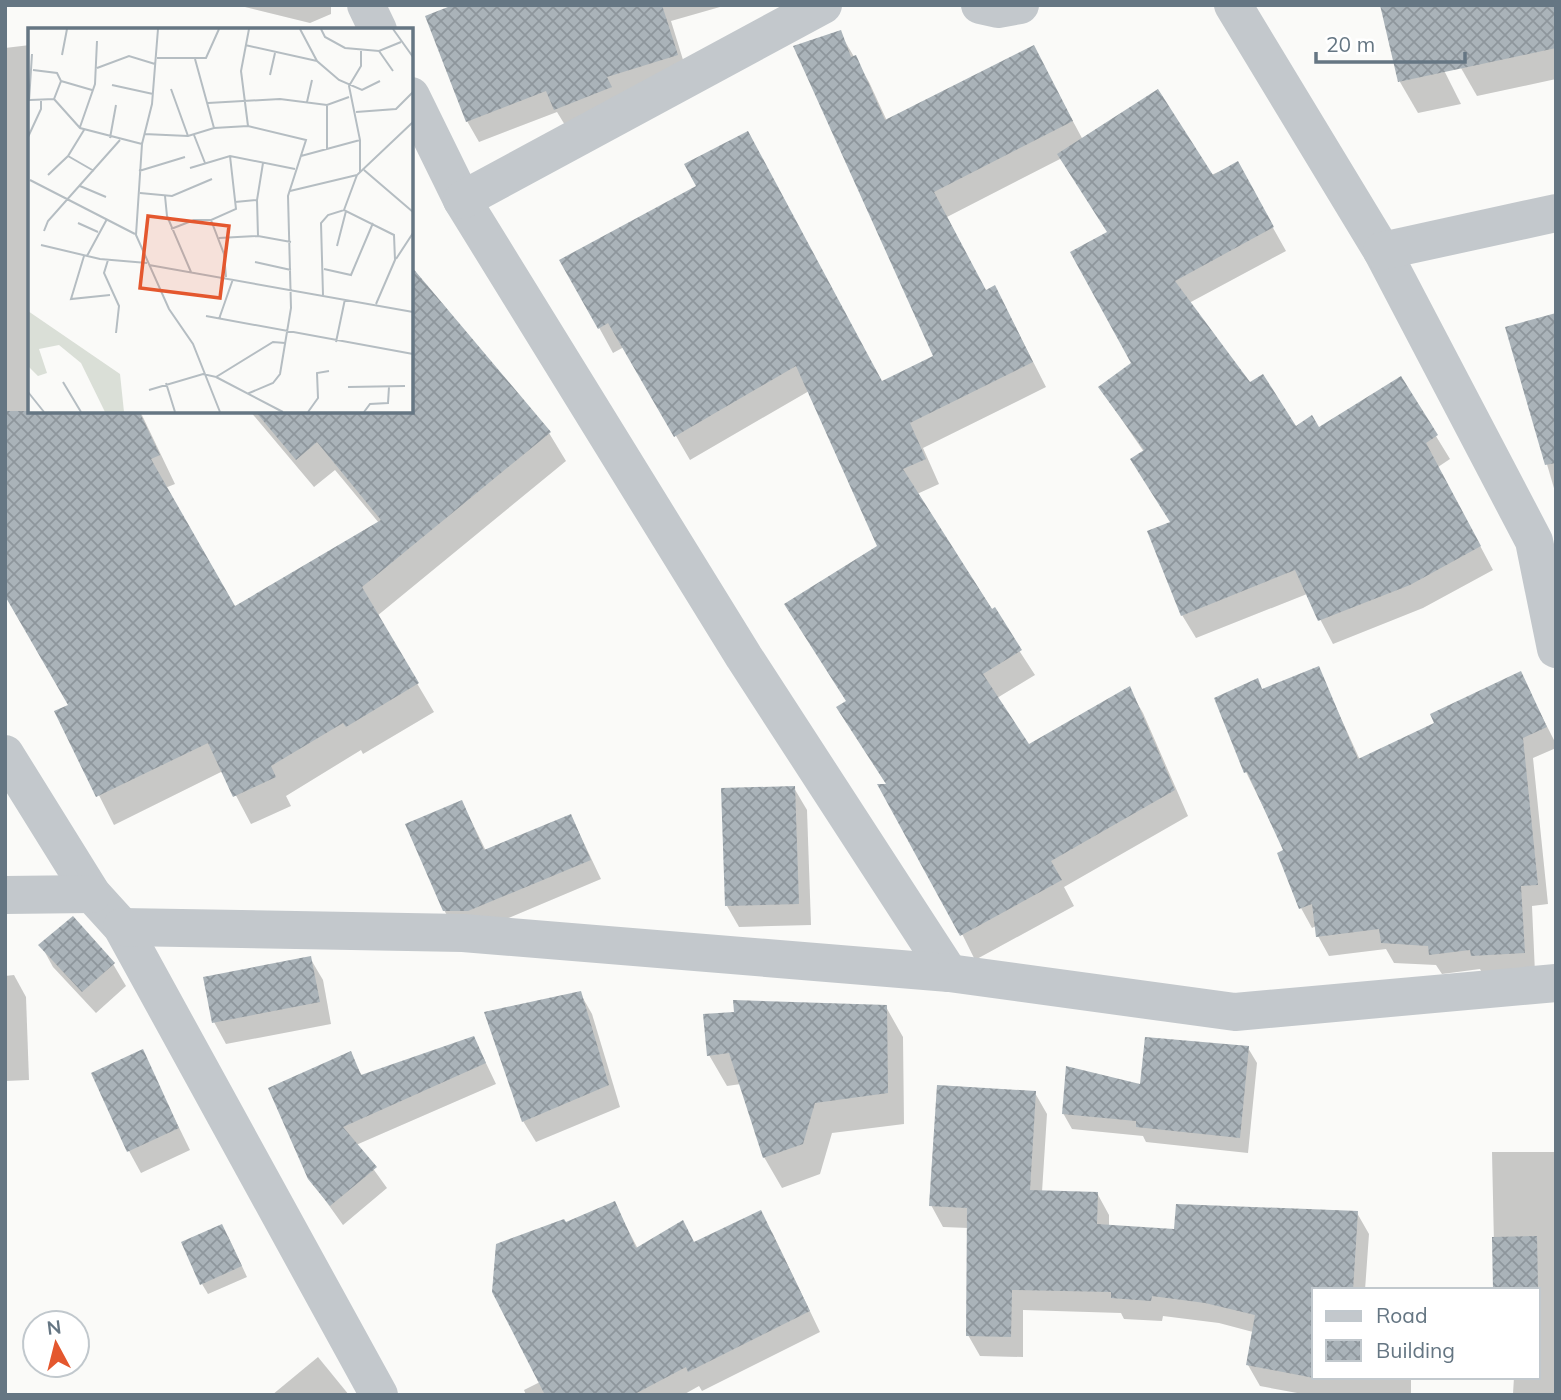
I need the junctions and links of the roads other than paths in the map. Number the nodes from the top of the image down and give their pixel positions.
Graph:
1 (366, 5) edge
2 (823, 5) edge
3 (980, 5) edge
4 (1020, 5) edge
5 (1233, 5) edge
6 (377, 28) edge
7 (413, 100) edge
8 (462, 200) junction
9 (1556, 213) edge
10 (1382, 251) junction
11 (1556, 649) edge
12 (5, 754) edge
13 (92, 894) junction
14 (5, 895) edge
15 (122, 928) junction
16 (949, 973) junction
17 (1556, 983) edge
18 (379, 1395) edge

1 - 6 street
2 - 8 street
3 - 4 street
5 - 10 street
7 - 8 street
8 - 16 street
9 - 10 street
10 - 11 street
12 - 13 street
13 - 14 street
13 - 15 street
15 - 16 street
15 - 18 street
16 - 17 street

